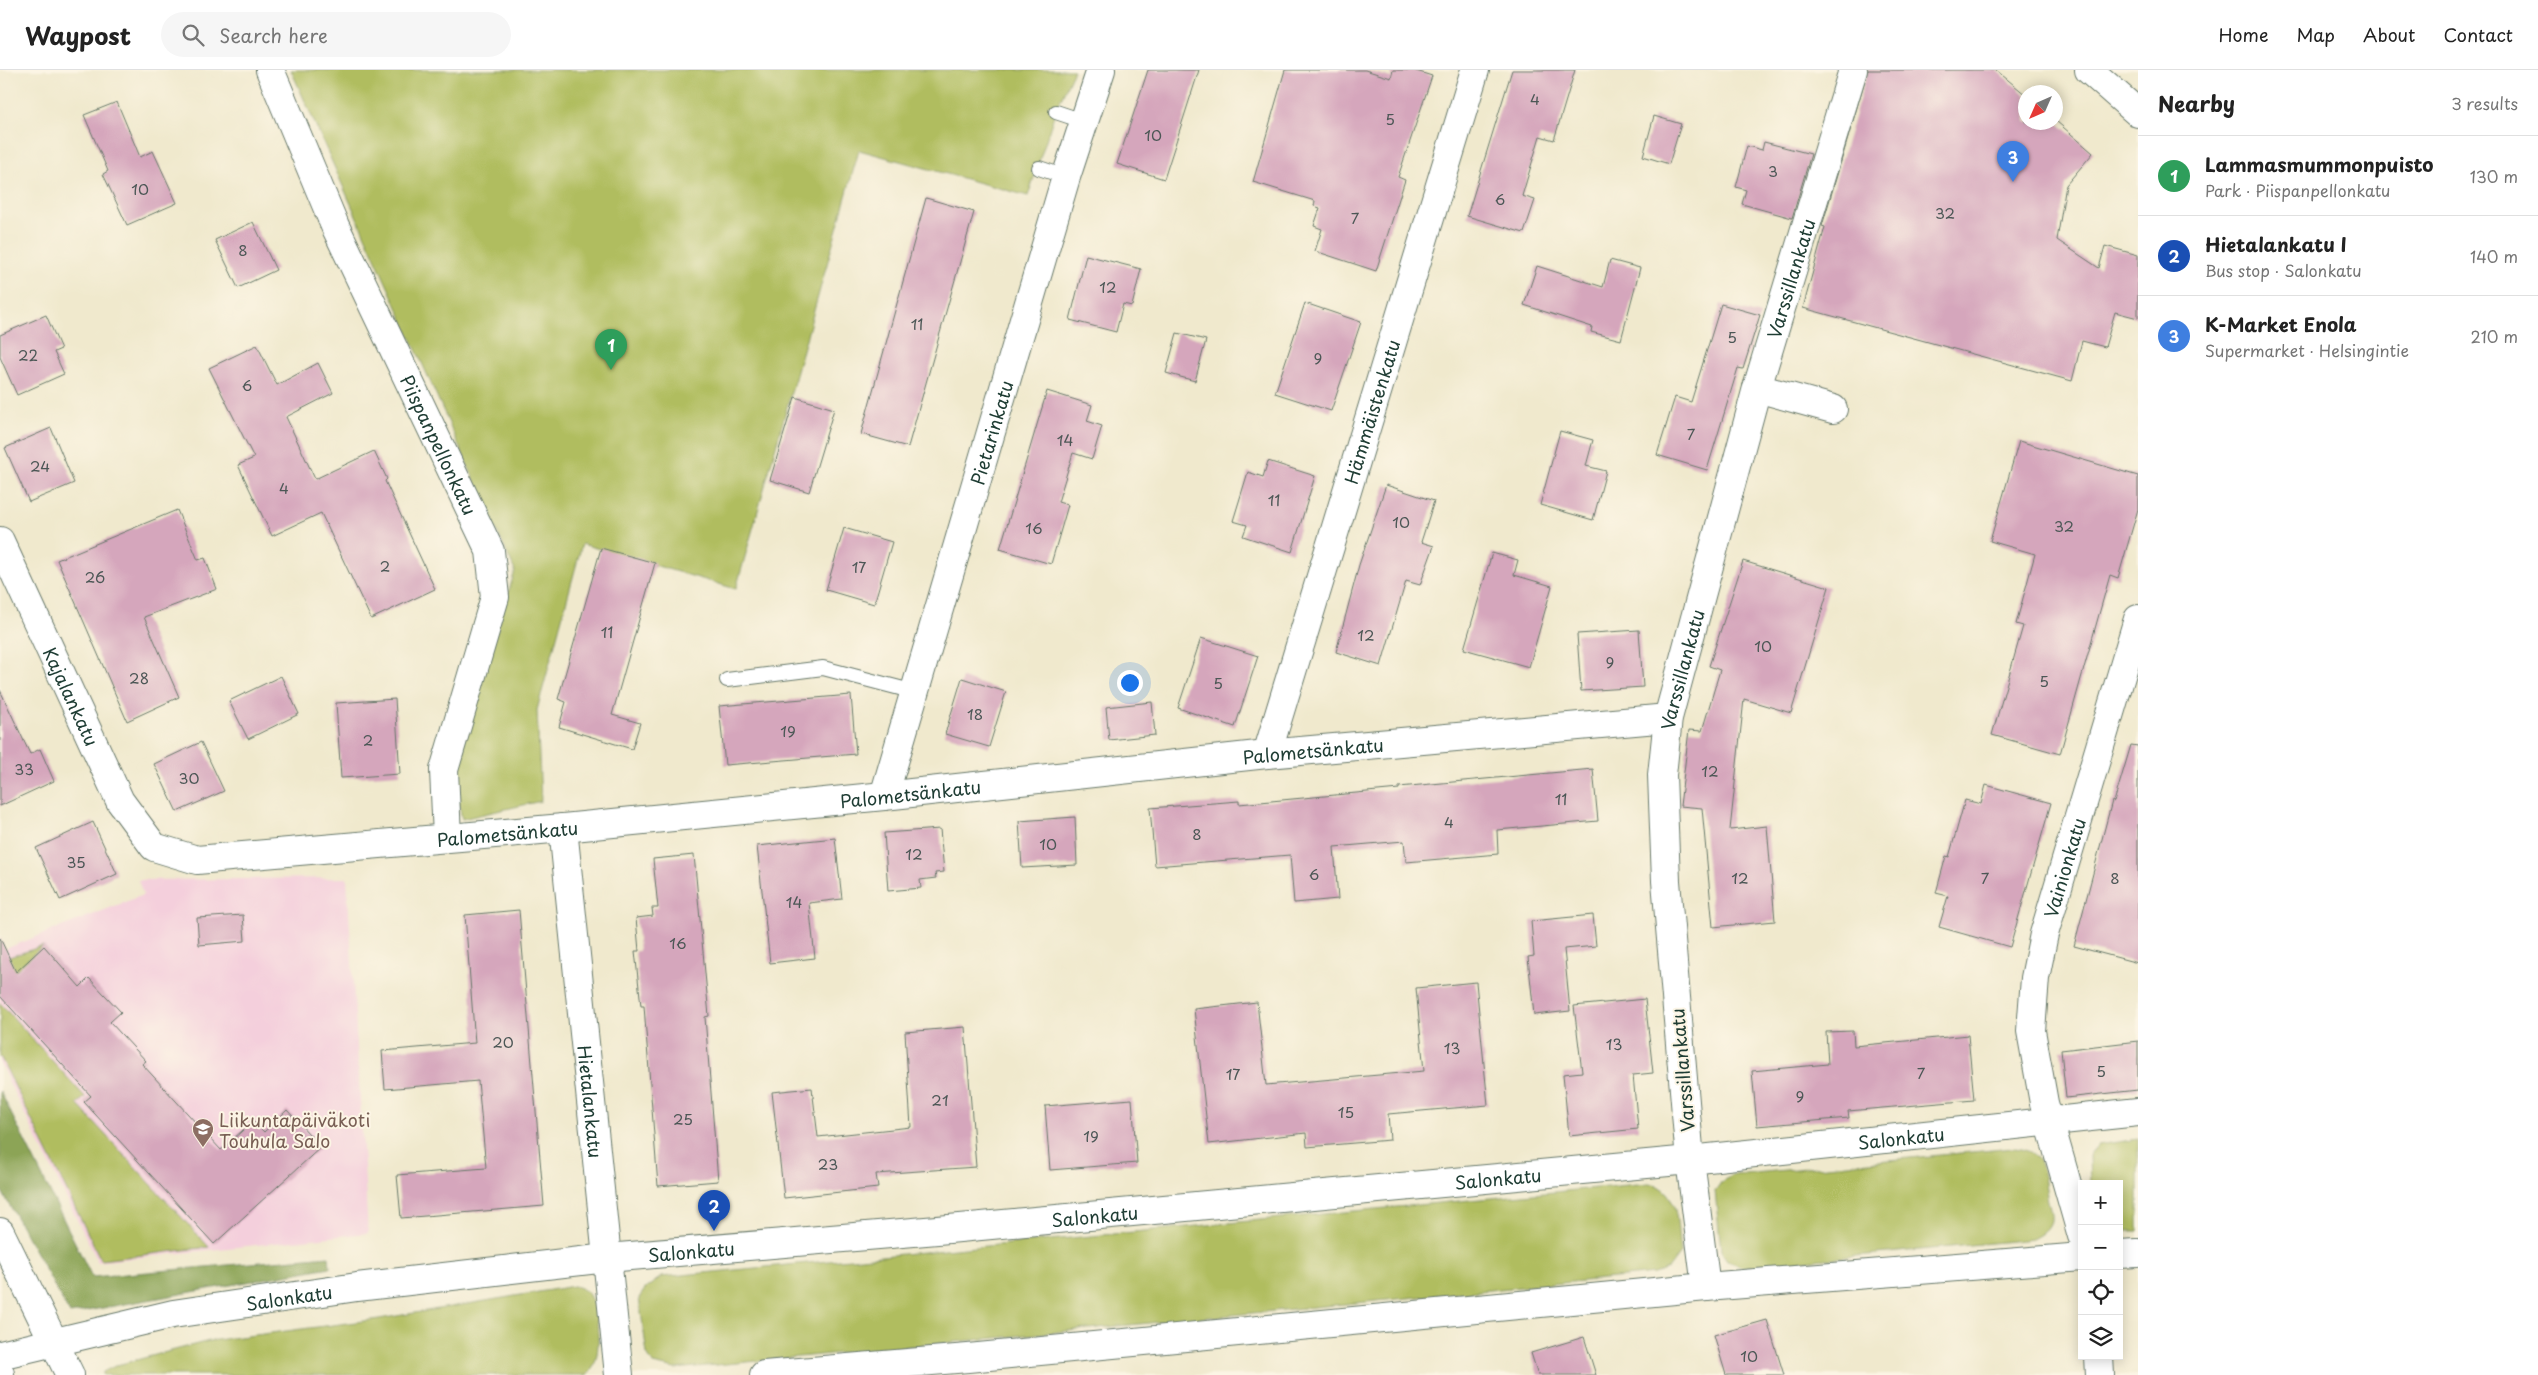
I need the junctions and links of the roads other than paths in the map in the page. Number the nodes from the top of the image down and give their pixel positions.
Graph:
1 (270, 70) edge
2 (1101, 70) edge
3 (1475, 70) edge
4 (1853, 70) edge
5 (2089, 70) edge
6 (1056, 112) dead end
7 (2138, 113) edge
8 (1083, 121) junction
9 (1039, 168) dead end
10 (1066, 177) junction
11 (1757, 388) junction
12 (1833, 409) dead end
13 (0, 541) edge
14 (2138, 619) edge
15 (727, 680) dead end
16 (914, 692) junction
17 (1668, 718) junction
18 (1267, 754) junction
19 (884, 796) junction
20 (563, 828) junction
21 (447, 836) junction
22 (154, 847) joint
23 (2138, 1112) edge
24 (2050, 1121) junction
25 (1690, 1160) junction
26 (2079, 1225) edge
27 (0, 1232) edge
28 (2138, 1253) edge
29 (2123, 1254) edge
30 (2078, 1257) edge
31 (607, 1258) junction
32 (1706, 1286) junction
33 (54, 1342) junction
34 (0, 1356) edge
35 (2099, 1360) edge
36 (70, 1375) edge
37 (618, 1375) edge
38 (764, 1375) edge
39 (2100, 1375) edge

1 - 21 street, Piispanpellonkatu
2 - 8 street, Pietarinkatu
3 - 18 street, Hämmäistenkatu
4 - 11 street, Varssillankatu
5 - 7 street
6 - 8 lane
8 - 10 street, Pietarinkatu
9 - 10 lane
10 - 16 street, Pietarinkatu
11 - 12 street
11 - 17 street, Varssillankatu
13 - 22 street, Kajalankatu
14 - 24 street, Vainionkatu
15 - 16 lane
16 - 19 street, Pietarinkatu
17 - 18 street, Palometsänkatu
17 - 25 street, Varssillankatu
18 - 19 street, Palometsänkatu
19 - 20 street, Palometsänkatu
20 - 21 street, Palometsänkatu
20 - 31 street, Hietalankatu
21 - 22 street, Palometsänkatu
23 - 24 street, Salonkatu
24 - 25 street, Salonkatu
24 - 26 street, Vainionkatu
25 - 31 street, Salonkatu
25 - 32 street, Varssillankatu
27 - 33 street
28 - 29 street
30 - 32 street
31 - 33 street, Salonkatu
31 - 37 street, Hietalankatu
32 - 38 street
33 - 34 street, Salonkatu
33 - 36 street
35 - 39 street

